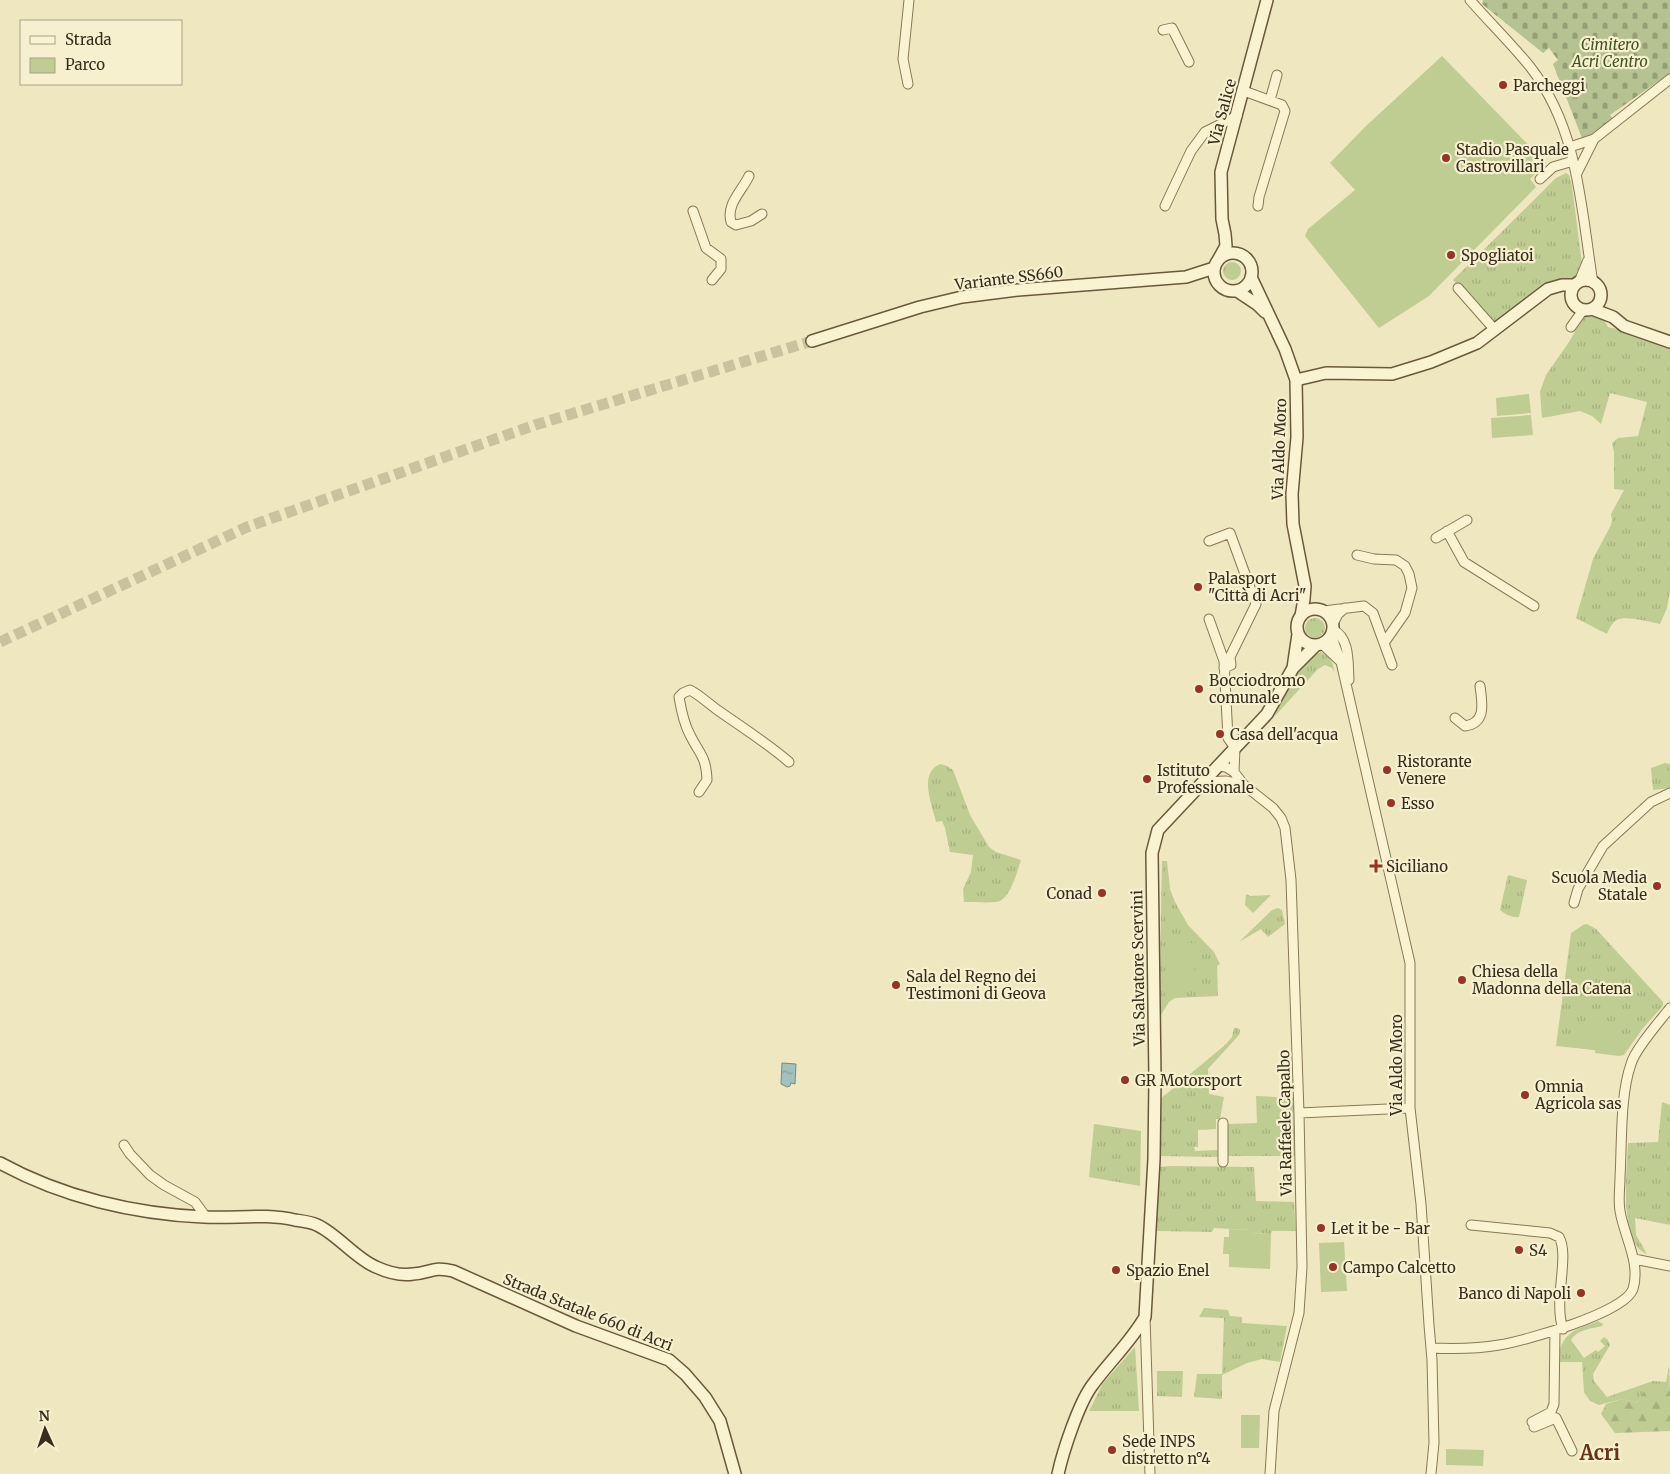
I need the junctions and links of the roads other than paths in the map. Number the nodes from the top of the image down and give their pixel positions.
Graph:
1 (909, 0) edge
2 (1470, 0) edge
3 (1267, 2) edge
4 (1163, 30) dead end
5 (1189, 62) dead end
6 (1277, 75) dead end
7 (1670, 79) edge
8 (908, 84) dead end
9 (1244, 91) junction
10 (1270, 100) junction
11 (1237, 116) junction
12 (1594, 140) junction
13 (1570, 147) junction
14 (1573, 160) junction
15 (1576, 175) junction
16 (749, 176) dead end
17 (1540, 179) dead end
18 (1165, 206) dead end
19 (1258, 206) dead end
20 (693, 212) dead end
21 (762, 214) dead end
22 (1225, 234) junction
23 (1236, 254) junction
24 (1588, 257) junction
25 (1216, 265) junction
26 (1186, 277) junction
27 (1251, 277) junction
28 (712, 280) dead end
29 (1593, 283) junction
30 (1218, 284) junction
31 (1575, 287) junction
32 (1458, 288) dead end
33 (1237, 291) junction
34 (1600, 295) junction
35 (1584, 308) junction
36 (1270, 317) junction
37 (1613, 317) junction
38 (1495, 330) junction
39 (812, 341) tunnel mouth
40 (1670, 342) edge
41 (1296, 380) junction
42 (1466, 520) dead end
43 (1447, 531) junction
44 (1436, 538) dead end
45 (1209, 541) dead end
46 (1357, 555) dead end
47 (1304, 586) junction
48 (1534, 606) dead end
49 (1344, 608) junction
50 (1322, 611) junction
51 (1301, 616) junction
52 (1209, 619) dead end
53 (1333, 630) junction
54 (1298, 634) junction
55 (1384, 644) junction
56 (1319, 645) junction
57 (1340, 662) junction
58 (1392, 665) dead end
59 (1224, 668) junction
60 (1293, 668) junction
61 (1480, 686) dead end
62 (1351, 710) junction
63 (1455, 718) dead end
64 (1235, 748) junction
65 (789, 762) dead end
66 (1218, 766) junction
67 (1234, 772) junction
68 (1226, 781) junction
69 (1203, 782) junction
70 (1244, 785) junction
71 (698, 792) dead end
72 (1670, 793) edge
73 (1574, 903) dead end
74 (1670, 1008) edge
75 (1410, 1108) junction
76 (1300, 1113) junction
77 (1223, 1123) dead end
78 (124, 1146) dead end
79 (1223, 1162) dead end
80 (0, 1163) edge
81 (206, 1217) junction
82 (1471, 1225) dead end
83 (1634, 1259) junction
84 (1670, 1266) edge
85 (1145, 1317) junction
86 (1559, 1330) junction
87 (1431, 1348) junction
88 (1572, 1452) dead end
89 (735, 1474) edge
90 (1058, 1474) edge
91 (1150, 1474) edge
92 (1270, 1474) edge
93 (1432, 1474) edge

1 - 8 street
2 - 13 street
3 - 9 main road, Via Salice
4 - 5 street
6 - 10 street
7 - 12 street
9 - 10 street
9 - 11 main road, Via Salice
10 - 19 street
11 - 18 street
11 - 22 main road, Via Salice
12 - 13 street
12 - 15 street
13 - 14 street
14 - 15 street
14 - 17 street
15 - 24 street
16 - 21 street
20 - 28 street
22 - 23 main road
22 - 25 main road
23 - 25 main road
23 - 27 main road
24 - 29 street
24 - 31 street
25 - 26 main road, Variante SS660
25 - 30 main road
26 - 30 main road
26 - 39 main road, Variante SS660
27 - 33 main road
27 - 36 main road, Via Aldo Moro
29 - 31 main road
29 - 34 main road
30 - 33 main road
31 - 35 main road
31 - 38 main road
32 - 38 street
33 - 36 main road, Via Aldo Moro
34 - 35 main road
34 - 37 main road
35 - 37 main road
36 - 41 main road, Via Aldo Moro
37 - 40 main road
38 - 41 main road
41 - 47 main road, Via Aldo Moro
42 - 43 street
43 - 44 street
43 - 48 street
45 - 59 street
46 - 55 street
47 - 50 main road, Via Aldo Moro
47 - 51 main road, Via Aldo Moro
49 - 50 street
49 - 53 street
49 - 55 street
50 - 51 main road
50 - 53 main road
51 - 54 main road
52 - 59 street
53 - 56 main road
53 - 57 street, Via Aldo Moro
53 - 62 street
54 - 56 main road
54 - 60 main road
55 - 58 street
56 - 57 street
56 - 60 main road
57 - 62 street, Via Aldo Moro
59 - 64 street
60 - 64 main road, Via Salvatore Scervini
61 - 63 street
62 - 75 street, Via Aldo Moro
64 - 66 main road, Via Salvatore Scervini
64 - 67 street
65 - 71 street
66 - 67 street
66 - 68 street
66 - 69 main road, Via Salvatore Scervini
67 - 70 street
68 - 69 street
68 - 70 street
69 - 85 main road, Via Salvatore Scervini
70 - 76 street, Via Raffaele Capalbo
72 - 73 street
74 - 83 street
75 - 76 street
75 - 87 street, Via Aldo Moro
76 - 92 street, Via Raffaele Capalbo
77 - 79 street
78 - 81 street
80 - 81 main road, Strada Statale 660 di Acri
81 - 89 main road, Strada Statale 660 di Acri
82 - 86 street
83 - 84 street
83 - 86 street
85 - 90 main road
85 - 91 street
86 - 87 street
86 - 88 street
87 - 93 street, Via Aldo Moro

